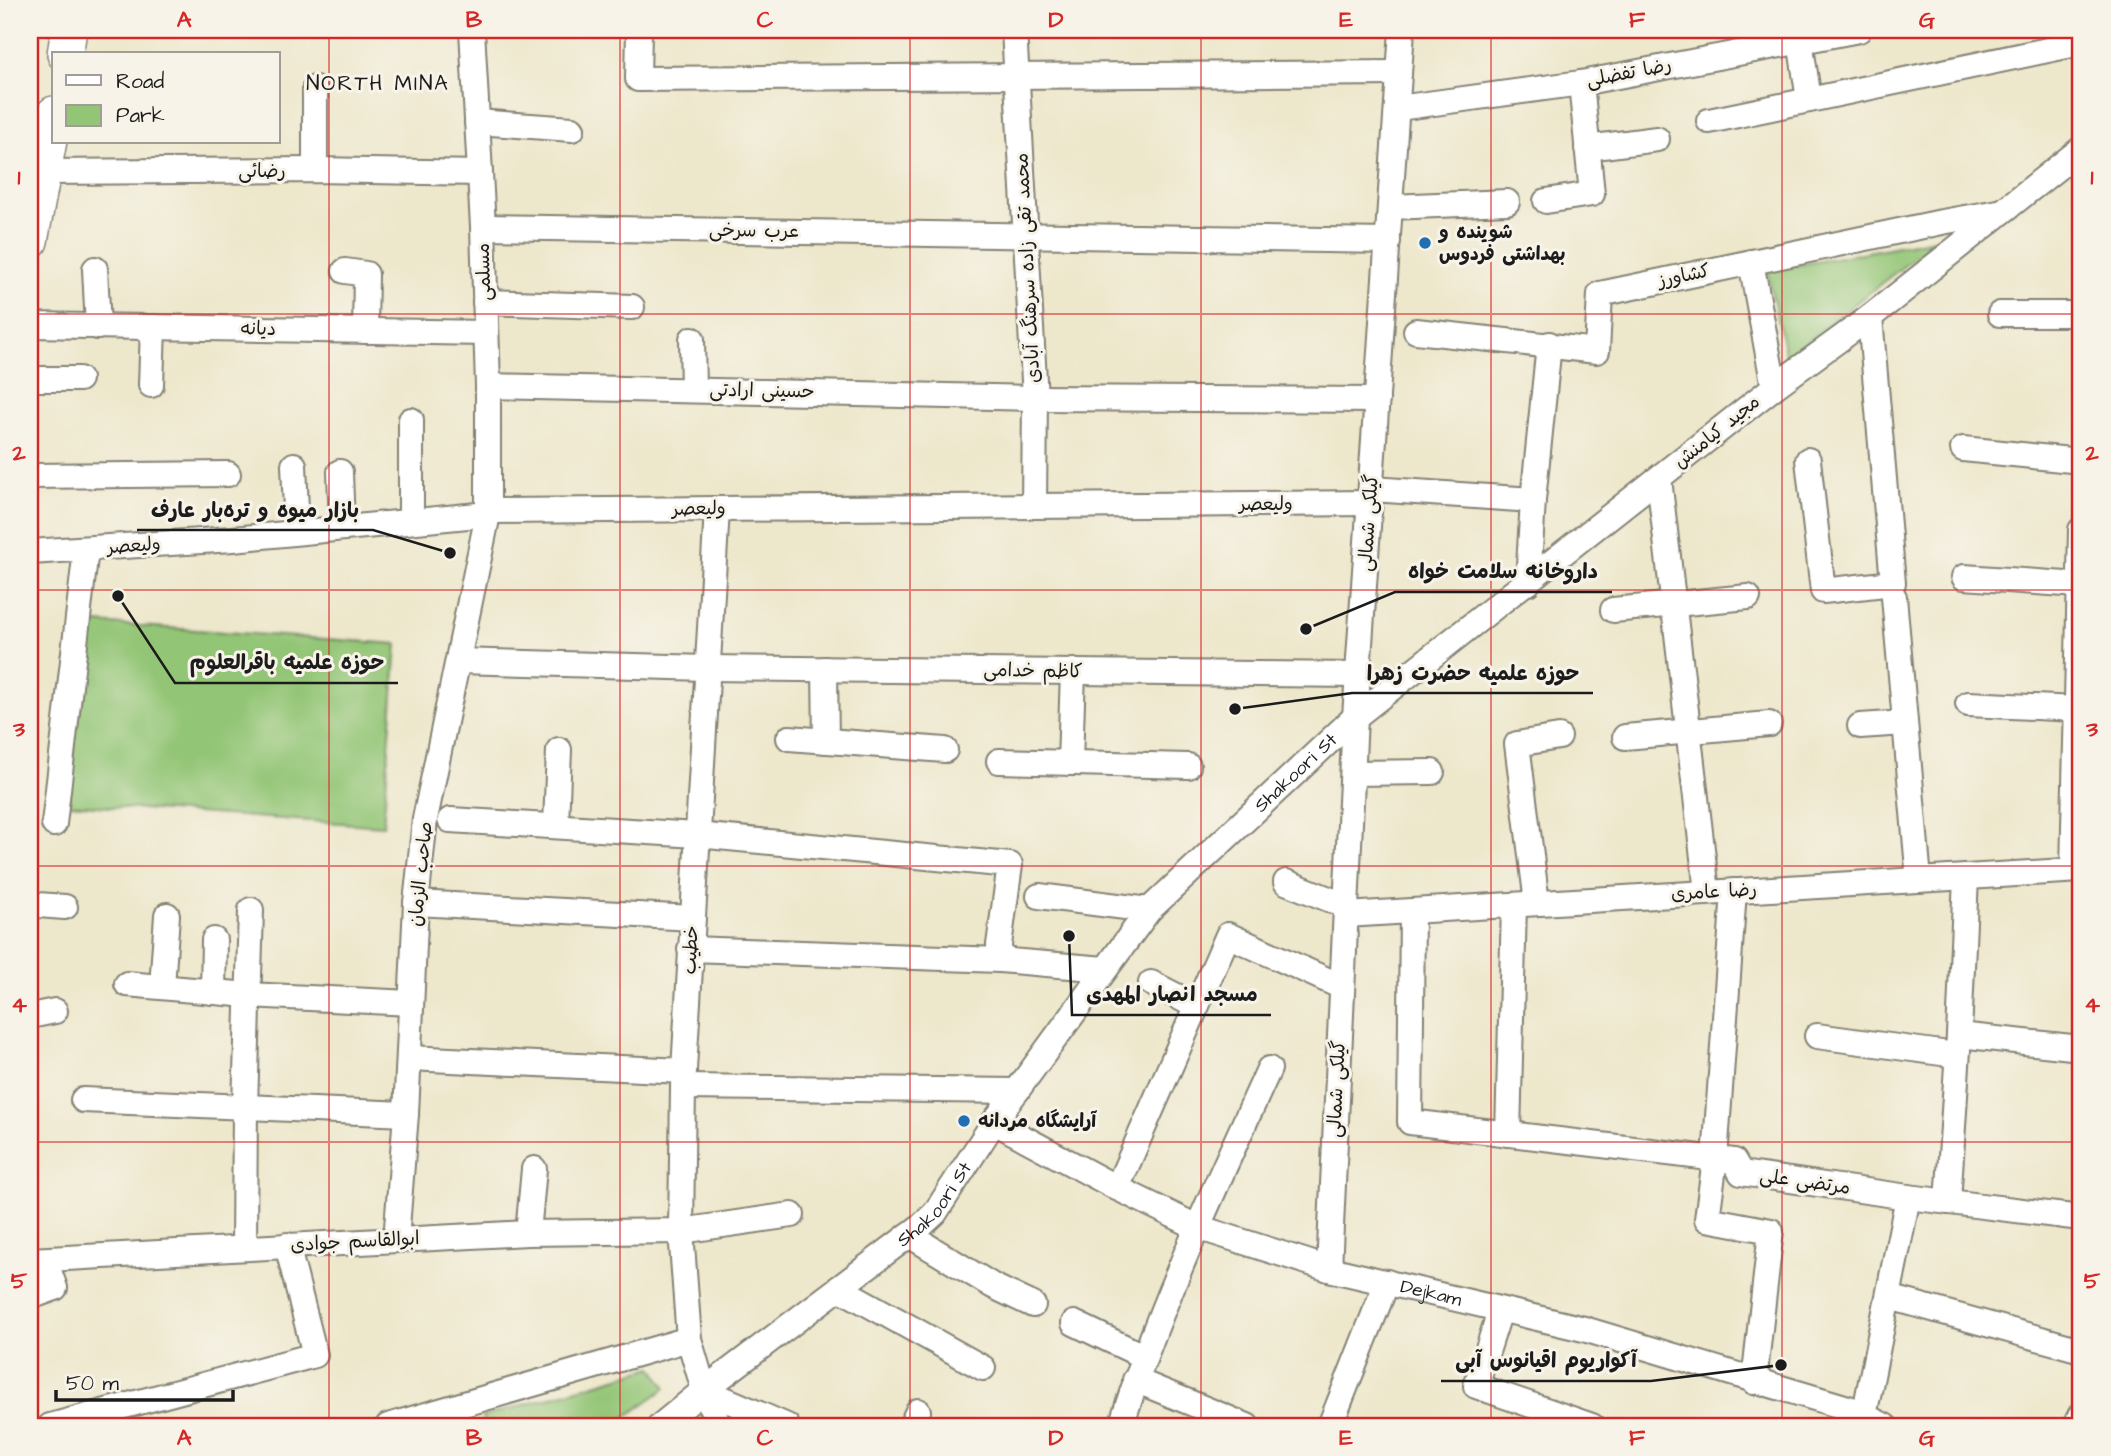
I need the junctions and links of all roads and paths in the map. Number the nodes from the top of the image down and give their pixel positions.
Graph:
1 (69, 30) edge
2 (472, 30) edge
3 (639, 30) edge
4 (1014, 30) edge
5 (1402, 30) edge
6 (1859, 30) edge
7 (1800, 40) junction
8 (2081, 43) edge
9 (65, 52) edge
10 (1399, 73) junction
11 (1017, 77) junction
12 (1581, 83) junction
13 (315, 88) dead end
14 (1810, 100) junction
15 (1398, 108) junction
16 (1709, 121) dead end
17 (477, 122) junction
18 (45, 129) edge
19 (572, 129) dead end
20 (1657, 139) dead end
21 (1587, 148) junction
22 (2081, 149) edge
23 (315, 170) junction
24 (43, 172) junction
25 (480, 173) junction
26 (1546, 201) dead end
27 (1507, 202) dead end
28 (1391, 207) junction
29 (2002, 211) junction
30 (483, 227) junction
31 (1025, 236) junction
32 (30, 241) edge
33 (1388, 241) junction
34 (1751, 262) junction
35 (95, 269) dead end
36 (345, 271) dead end
37 (485, 302) junction
38 (632, 307) dead end
39 (2000, 314) dead end
40 (2081, 314) edge
41 (1870, 317) junction
42 (30, 325) edge
43 (99, 327) junction
44 (153, 327) junction
45 (365, 331) junction
46 (1416, 331) dead end
47 (486, 333) junction
48 (692, 339) dead end
49 (1549, 344) junction
50 (30, 379) edge
51 (79, 379) dead end
52 (151, 385) dead end
53 (488, 386) junction
54 (1774, 387) junction
55 (693, 390) junction
56 (1035, 398) junction
57 (1377, 400) junction
58 (411, 420) dead end
59 (1963, 449) dead end
60 (1808, 460) dead end
61 (2081, 461) edge
62 (293, 466) dead end
63 (340, 472) dead end
64 (228, 474) dead end
65 (30, 476) edge
66 (1659, 479) junction
67 (1371, 496) junction
68 (1533, 499) junction
69 (1034, 506) junction
70 (717, 509) junction
71 (488, 514) junction
72 (411, 520) junction
73 (342, 527) junction
74 (2081, 530) edge
75 (297, 532) junction
76 (86, 549) junction
77 (30, 552) edge
78 (2081, 552) edge
79 (1964, 577) dead end
80 (1528, 583) junction
81 (2080, 585) edge
82 (1893, 590) junction
83 (1748, 597) dead end
84 (1674, 606) junction
85 (1613, 610) dead end
86 (458, 661) junction
87 (707, 668) junction
88 (825, 669) junction
89 (1073, 671) junction
90 (1358, 675) junction
91 (2078, 697) edge
92 (1968, 704) dead end
93 (1355, 717) junction
94 (1905, 723) junction
95 (1769, 724) dead end
96 (1860, 726) dead end
97 (1688, 732) junction
98 (1559, 737) dead end
99 (1625, 737) dead end
100 (789, 738) dead end
101 (826, 741) junction
102 (559, 750) dead end
103 (945, 750) dead end
104 (999, 761) dead end
105 (1070, 763) junction
106 (1188, 765) dead end
107 (1432, 772) dead end
108 (1353, 773) junction
109 (450, 820) dead end
110 (54, 824) dead end
111 (556, 825) junction
112 (697, 835) junction
113 (2077, 870) edge
114 (1966, 877) junction
115 (1919, 880) junction
116 (1286, 882) dead end
117 (1734, 891) junction
118 (1707, 892) junction
119 (1039, 896) dead end
120 (30, 902) edge
121 (416, 903) junction
122 (1526, 904) junction
123 (65, 907) dead end
124 (251, 910) dead end
125 (1149, 910) junction
126 (1346, 911) junction
127 (1412, 911) junction
128 (167, 915) dead end
129 (692, 918) junction
130 (214, 940) dead end
131 (690, 950) junction
132 (1000, 960) junction
133 (1105, 970) junction
134 (1151, 983) dead end
135 (127, 984) dead end
136 (1342, 986) junction
137 (162, 987) junction
138 (212, 992) junction
139 (248, 995) junction
140 (411, 1003) junction
141 (1196, 1006) junction
142 (55, 1011) dead end
143 (30, 1016) edge
144 (1817, 1036) dead end
145 (1958, 1045) junction
146 (2081, 1048) edge
147 (409, 1058) junction
148 (1269, 1069) dead end
149 (684, 1079) junction
150 (1017, 1091) junction
151 (83, 1100) dead end
152 (245, 1107) junction
153 (406, 1114) junction
154 (994, 1122) junction
155 (1508, 1134) junction
156 (1715, 1159) junction
157 (534, 1169) dead end
158 (1117, 1188) junction
159 (1908, 1197) junction
160 (1948, 1202) junction
161 (792, 1216) dead end
162 (2081, 1219) edge
163 (1197, 1227) junction
164 (681, 1231) junction
165 (528, 1233) junction
166 (909, 1235) junction
167 (396, 1240) junction
168 (286, 1245) junction
169 (244, 1247) junction
170 (37, 1260) edge
171 (1329, 1269) junction
172 (1387, 1282) junction
173 (839, 1288) junction
174 (30, 1297) edge
175 (1889, 1297) junction
176 (1033, 1305) dead end
177 (1500, 1311) junction
178 (1074, 1323) dead end
179 (689, 1339) junction
180 (2081, 1350) edge
181 (1145, 1357) junction
182 (983, 1368) dead end
183 (1135, 1380) junction
184 (1754, 1382) junction
185 (704, 1390) junction
186 (2081, 1414) edge
187 (1860, 1419) edge
188 (50, 1426) edge
189 (388, 1426) edge
190 (660, 1426) edge
191 (719, 1426) edge
192 (787, 1426) edge
193 (1121, 1426) edge
194 (1247, 1426) edge
195 (1331, 1426) edge
196 (1592, 1426) edge
197 (2076, 1426) edge

1 - 9 main road
2 - 17 street, مسلمی
3 - 11 street
4 - 11 street, محمد تقی زاده سرهنگ آبادی
5 - 10 street, گيلکی شمالی
6 - 7 street, رضا تفضلی
7 - 12 street, رضا تفضلی
7 - 14 street
8 - 14 street
10 - 11 street
10 - 15 street, گيلکی شمالی
11 - 31 street, محمد تقی زاده سرهنگ آبادی
12 - 15 street, رضا تفضلی
12 - 21 street
13 - 23 street
14 - 16 street
15 - 28 street, گيلکی شمالی
17 - 19 street
17 - 25 street, مسلمی
18 - 24 main road
20 - 21 street
21 - 26 street
22 - 29 street, مجید کیامنش
23 - 24 street, رضائی
23 - 25 street, رضائی
24 - 32 main road
25 - 30 street, مسلمی
27 - 28 street
28 - 33 street, گيلکی شمالی
29 - 34 street, کشاورز
29 - 41 street, مجید کیامنش
30 - 31 street, عرب سرخی
30 - 37 street, مسلمی
31 - 33 street, عرب سرخی
31 - 56 street, محمد تقی زاده سرهنگ آبادی
33 - 57 street, گيلکی شمالی
34 - 49 street, کشاورز
34 - 54 street
35 - 43 street
36 - 45 street
37 - 38 street
37 - 47 street, مسلمی
39 - 40 street
41 - 54 street, مجید کیامنش
41 - 82 street
42 - 43 street, دیانه
43 - 44 street, دیانه
44 - 45 street, دیانه
44 - 52 street
45 - 47 street, دیانه
46 - 49 street, کشاورز
47 - 53 street, مسلمی
48 - 55 street
49 - 68 street
50 - 51 street
53 - 55 street, حسینی ارادتی
53 - 71 street, مسلمی
54 - 66 street, مجید کیامنش
55 - 56 street, حسینی ارادتی
56 - 57 street, حسینی ارادتی
56 - 69 street, محمد تقی زاده سرهنگ آبادی
57 - 67 street, گيلکی شمالی
58 - 72 street
59 - 61 street
60 - 82 street
62 - 75 street
63 - 73 street
64 - 65 street
66 - 80 street, مجید کیامنش
66 - 84 street
67 - 68 street, ولیعصر
67 - 69 street, ولیعصر
67 - 90 street, گيلکی شمالی
68 - 80 street
69 - 70 street, ولیعصر
70 - 71 street, ولیعصر
70 - 87 street, خطیب
71 - 72 street, ولیعصر
71 - 86 street, صاحب الزمان
72 - 73 street, ولیعصر
73 - 75 street, ولیعصر
74 - 78 street
75 - 76 street, ولیعصر
76 - 77 street, ولیعصر
76 - 110 street
78 - 81 street
79 - 81 street
80 - 93 street, مجید کیامنش
81 - 91 street
82 - 94 street
83 - 84 street
84 - 85 street
84 - 97 street
86 - 87 street, کاظم خدامی
86 - 121 street, صاحب الزمان
87 - 88 street, کاظم خدامی
87 - 112 street, خطیب
88 - 89 street, کاظم خدامی
88 - 101 street
89 - 90 street, کاظم خدامی
89 - 105 street
90 - 93 street, گيلکی شمالی
91 - 92 street
91 - 113 street
93 - 108 street, گيلکی شمالی
93 - 125 street, Shakoori St
94 - 96 street
94 - 115 street
95 - 97 street
97 - 99 street
97 - 118 street
98 - 122 street
100 - 101 street
101 - 103 street
102 - 111 street
104 - 105 street
105 - 106 street
107 - 108 street
108 - 126 street, گيلکی شمالی
109 - 111 street
111 - 112 street
112 - 129 street, خطیب
112 - 132 street
113 - 114 street, رضا عامری
114 - 115 street, رضا عامری
114 - 145 street
115 - 117 street, رضا عامری
116 - 126 street
117 - 118 street, رضا عامری
117 - 156 street
118 - 122 street, رضا عامری
119 - 125 street
120 - 123 street
121 - 129 street
121 - 140 street, صاحب الزمان
122 - 127 street, رضا عامری
122 - 155 street
124 - 139 street
125 - 133 street, Shakoori St
126 - 127 street, رضا عامری
126 - 136 street, گيلکی شمالی
127 - 155 street, مرتضی علی
128 - 137 street
129 - 131 street, خطیب
130 - 138 street
131 - 132 street
131 - 149 street, خطیب
132 - 133 street
133 - 150 street, Shakoori St
134 - 141 street
135 - 137 street
136 - 141 street
136 - 171 street, گيلکی شمالی
137 - 138 street
138 - 139 street
139 - 140 street
139 - 152 street
140 - 147 street, صاحب الزمان
141 - 158 street
142 - 143 street
144 - 145 street
145 - 146 street
145 - 160 street
147 - 149 street
147 - 153 street, صاحب الزمان
148 - 163 street
149 - 150 street
149 - 164 street, خطیب
150 - 154 street, Shakoori St
151 - 152 street
152 - 153 street
152 - 169 street
153 - 167 street, صاحب الزمان
154 - 158 street, Dejkam
154 - 166 street, Shakoori St
155 - 156 street, مرتضی علی
156 - 159 street, مرتضی علی
156 - 184 street
157 - 165 street
158 - 163 street, Dejkam
159 - 160 street, مرتضی علی
159 - 175 street
160 - 162 street, مرتضی علی
161 - 164 street, ابوالقاسم جوادی
163 - 171 street, Dejkam
163 - 181 street
164 - 165 street, ابوالقاسم جوادی
164 - 179 street, خطیب
165 - 167 street, ابوالقاسم جوادی
166 - 173 street, Shakoori St
166 - 176 street
167 - 168 street, ابوالقاسم جوادی
168 - 169 street, ابوالقاسم جوادی
168 - 188 street
169 - 170 street, ابوالقاسم جوادی
170 - 174 street
171 - 172 street, Dejkam
172 - 177 street, Dejkam
172 - 195 street
173 - 182 street
173 - 185 street, Shakoori St
175 - 180 street
175 - 187 street
177 - 184 street, Dejkam
177 - 196 street
178 - 181 street
179 - 185 street, خطیب
179 - 189 street
181 - 183 street
183 - 193 street
183 - 194 street
184 - 187 street, Dejkam
185 - 190 street, Shakoori St
185 - 191 street, خطیب
185 - 192 street
186 - 197 street

